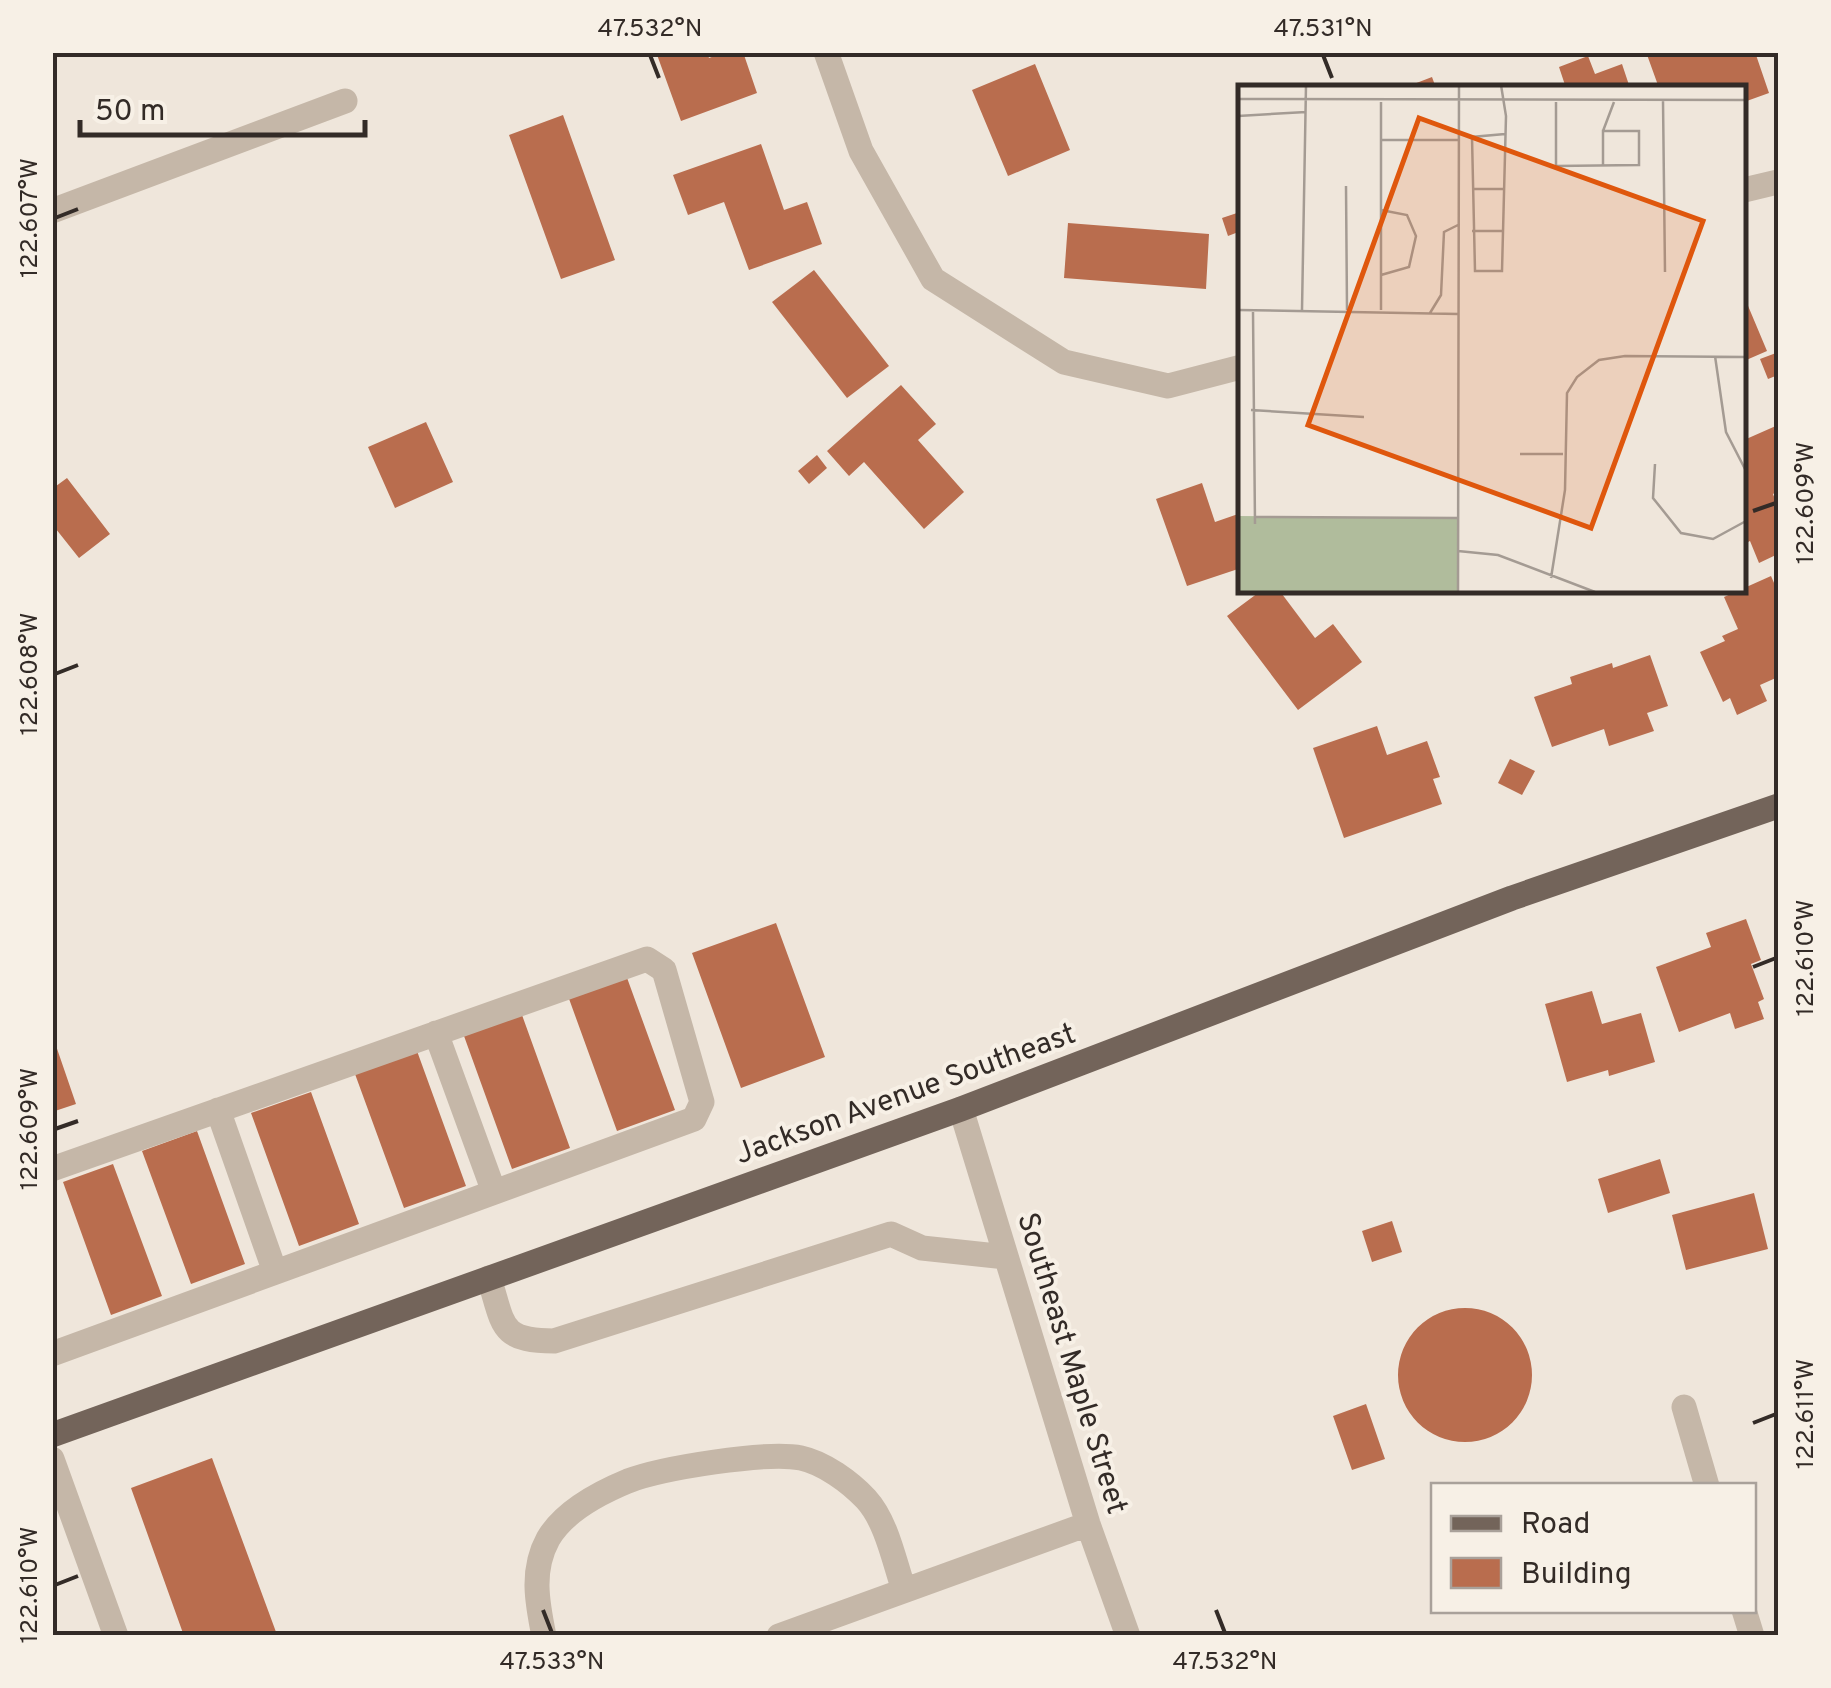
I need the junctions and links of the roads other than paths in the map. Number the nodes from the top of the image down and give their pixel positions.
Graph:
1 (826, 52) edge
2 (345, 101) dead end
3 (1778, 182) edge
4 (1746, 190) edge
5 (52, 211) edge
6 (1238, 368) edge
7 (1778, 806) edge
8 (436, 1034) junction
9 (961, 1109) junction
10 (218, 1110) junction
11 (52, 1169) edge
12 (494, 1192) junction
13 (1006, 1257) junction
14 (275, 1272) junction
15 (489, 1278) junction
16 (52, 1354) edge
17 (1684, 1407) dead end
18 (52, 1434) edge
19 (52, 1459) edge
20 (1706, 1483) edge
21 (1088, 1524) junction
22 (904, 1590) junction
23 (116, 1636) edge
24 (544, 1636) edge
25 (779, 1636) edge
26 (1128, 1636) edge

1 - 6 street
2 - 5 street
3 - 4 street
7 - 9 main road, Jackson Avenue Southeast
8 - 10 street
8 - 12 street
8 - 12 street
9 - 13 street, Southeast Maple Street
9 - 15 main road, Jackson Avenue Southeast
10 - 11 street
10 - 14 street
12 - 14 street
13 - 15 street
13 - 21 street, Southeast Maple Street
14 - 16 street
15 - 18 main road, Jackson Avenue Southeast
17 - 20 street
19 - 23 street
21 - 22 street
21 - 26 street, Southeast Maple Street
22 - 24 street
22 - 25 street

